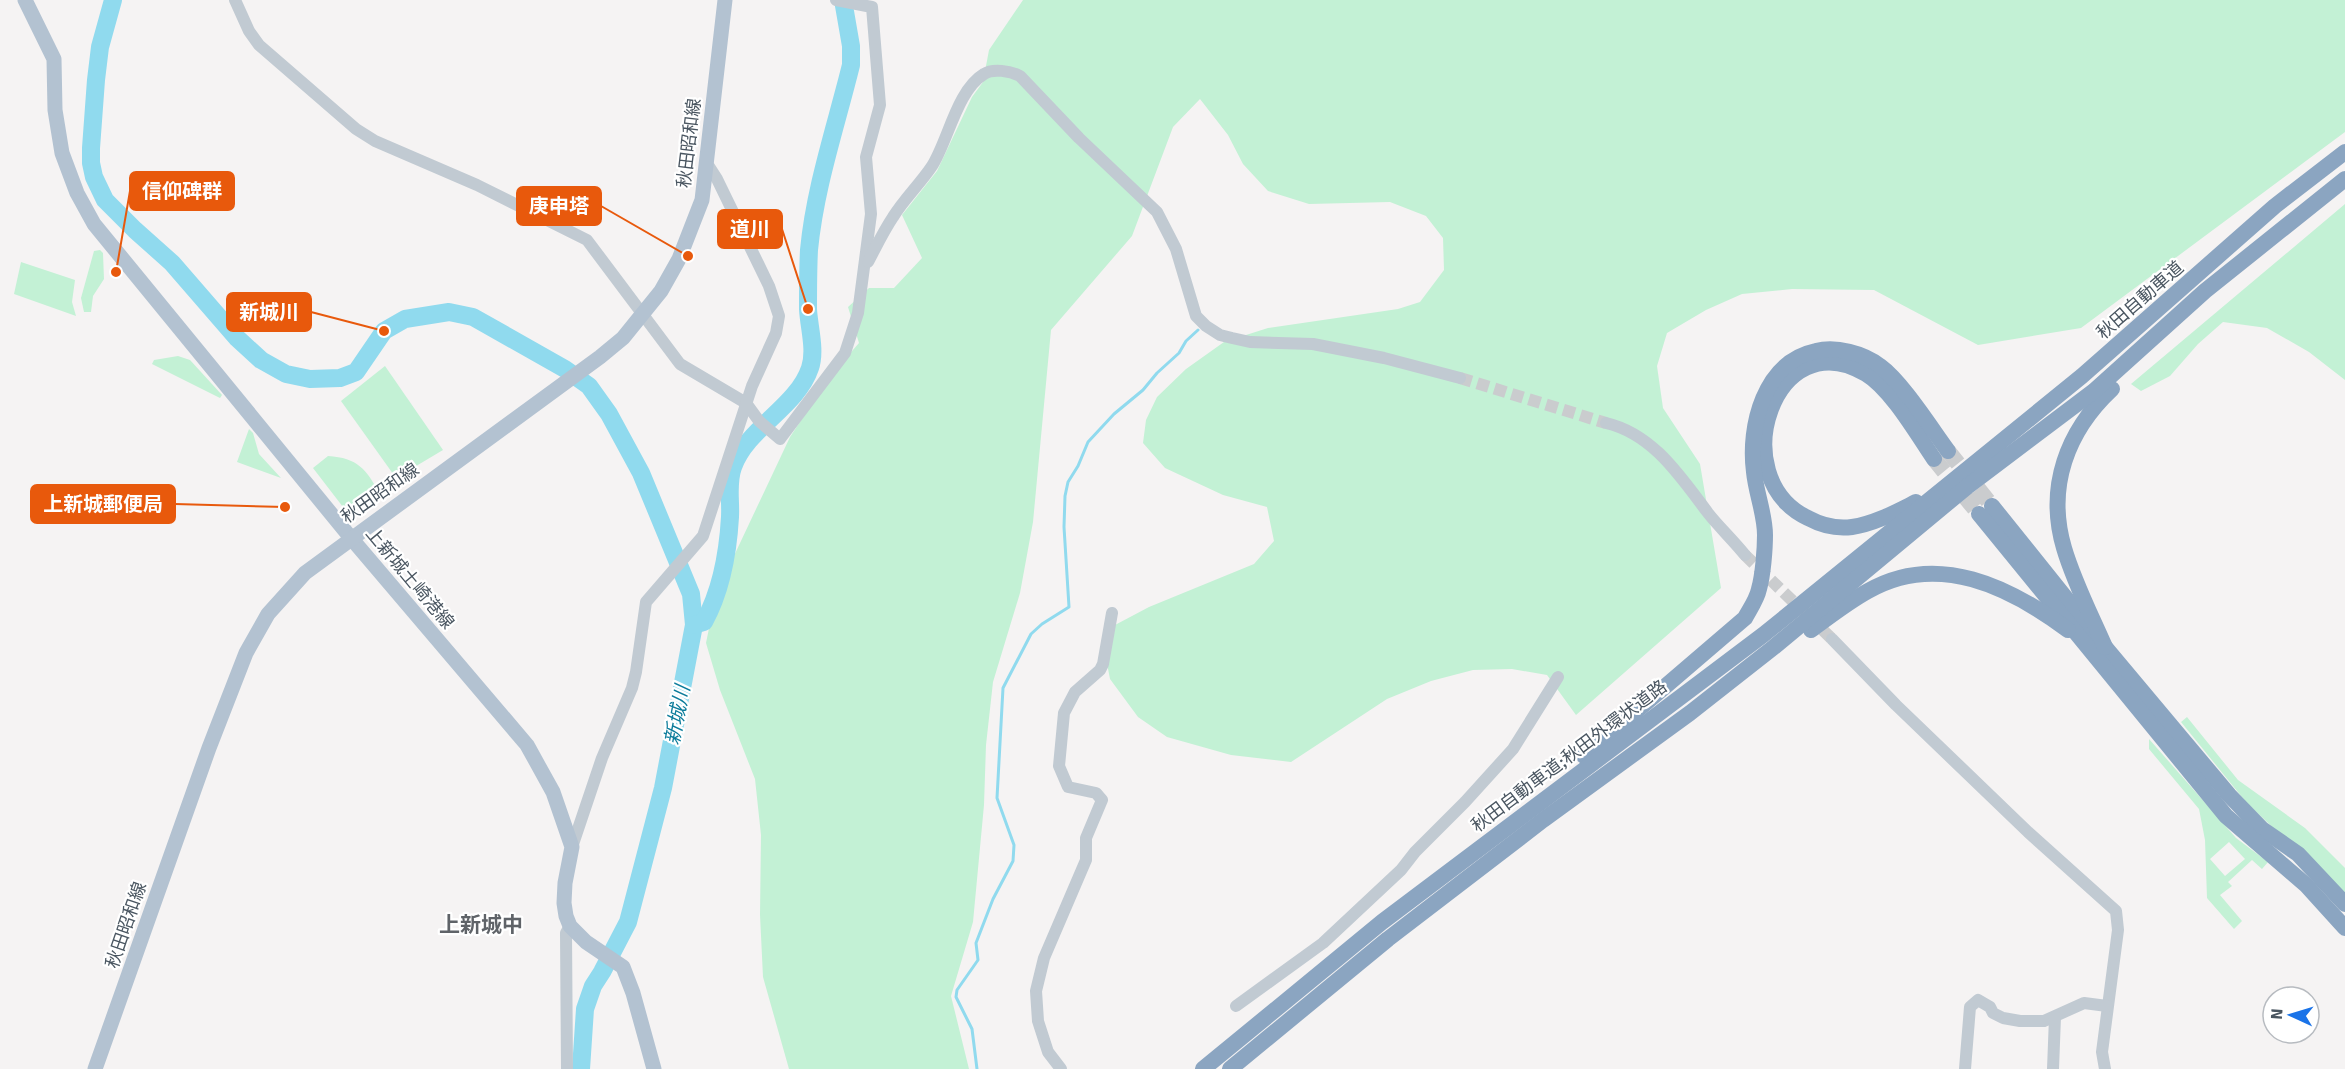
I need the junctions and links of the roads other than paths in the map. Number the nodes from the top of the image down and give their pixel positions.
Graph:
1 (25, 0) edge
2 (235, 0) edge
3 (725, 0) edge
4 (836, 0) edge
5 (872, 3) edge
6 (2345, 152) edge
7 (708, 165) junction
8 (2345, 179) edge
9 (864, 268) junction
10 (643, 314) junction
11 (1460, 378) tunnel mouth
12 (746, 403) junction
13 (1606, 423) tunnel mouth
14 (1963, 481) junction
15 (1941, 490) junction
16 (1985, 510) tunnel mouth
17 (351, 538) junction
18 (1745, 555) tunnel mouth
19 (1112, 613) dead end
20 (1832, 639) tunnel mouth
21 (2097, 647) junction
22 (1558, 677) dead end
23 (1690, 713) junction
24 (572, 848) junction
25 (1458, 864) junction
26 (2345, 904) edge
27 (570, 926) junction
28 (2345, 928) edge
29 (1236, 1006) dead end
30 (2107, 1006) junction
31 (2055, 1017) junction
32 (95, 1069) edge
33 (567, 1069) edge
34 (654, 1069) edge
35 (1061, 1069) edge
36 (1203, 1069) edge
37 (1230, 1069) edge
38 (1965, 1069) edge
39 (2053, 1069) edge
40 (2105, 1069) edge

1 - 17 main road, 上新城土崎港線
2 - 10 street
3 - 7 main road, 秋田昭和線
4 - 5 street
5 - 9 street
6 - 14 highway, 秋田自動車道
7 - 10 main road, 秋田昭和線
7 - 12 street
8 - 14 highway, 秋田自動車道
8 - 21 highway
9 - 11 street
9 - 12 street
10 - 12 street
10 - 17 main road, 秋田昭和線
12 - 24 street
13 - 18 street
14 - 15 highway, 秋田自動車道;秋田外環状道路
14 - 23 highway, 秋田自動車道;秋田外環状道路
15 - 25 highway, 秋田自動車道;秋田外環状道路
15 - 25 highway
16 - 21 highway
17 - 24 main road, 上新城土崎港線
17 - 32 main road, 秋田昭和線
19 - 35 street
20 - 30 street
21 - 23 highway
21 - 26 highway
21 - 28 highway
22 - 29 street
23 - 37 highway, 秋田自動車道;秋田外環状道路
24 - 27 main road, 上新城土崎港線
25 - 36 highway, 秋田自動車道;秋田外環状道路
27 - 33 street
27 - 34 main road
30 - 31 street
30 - 40 street
31 - 38 street
31 - 39 street

